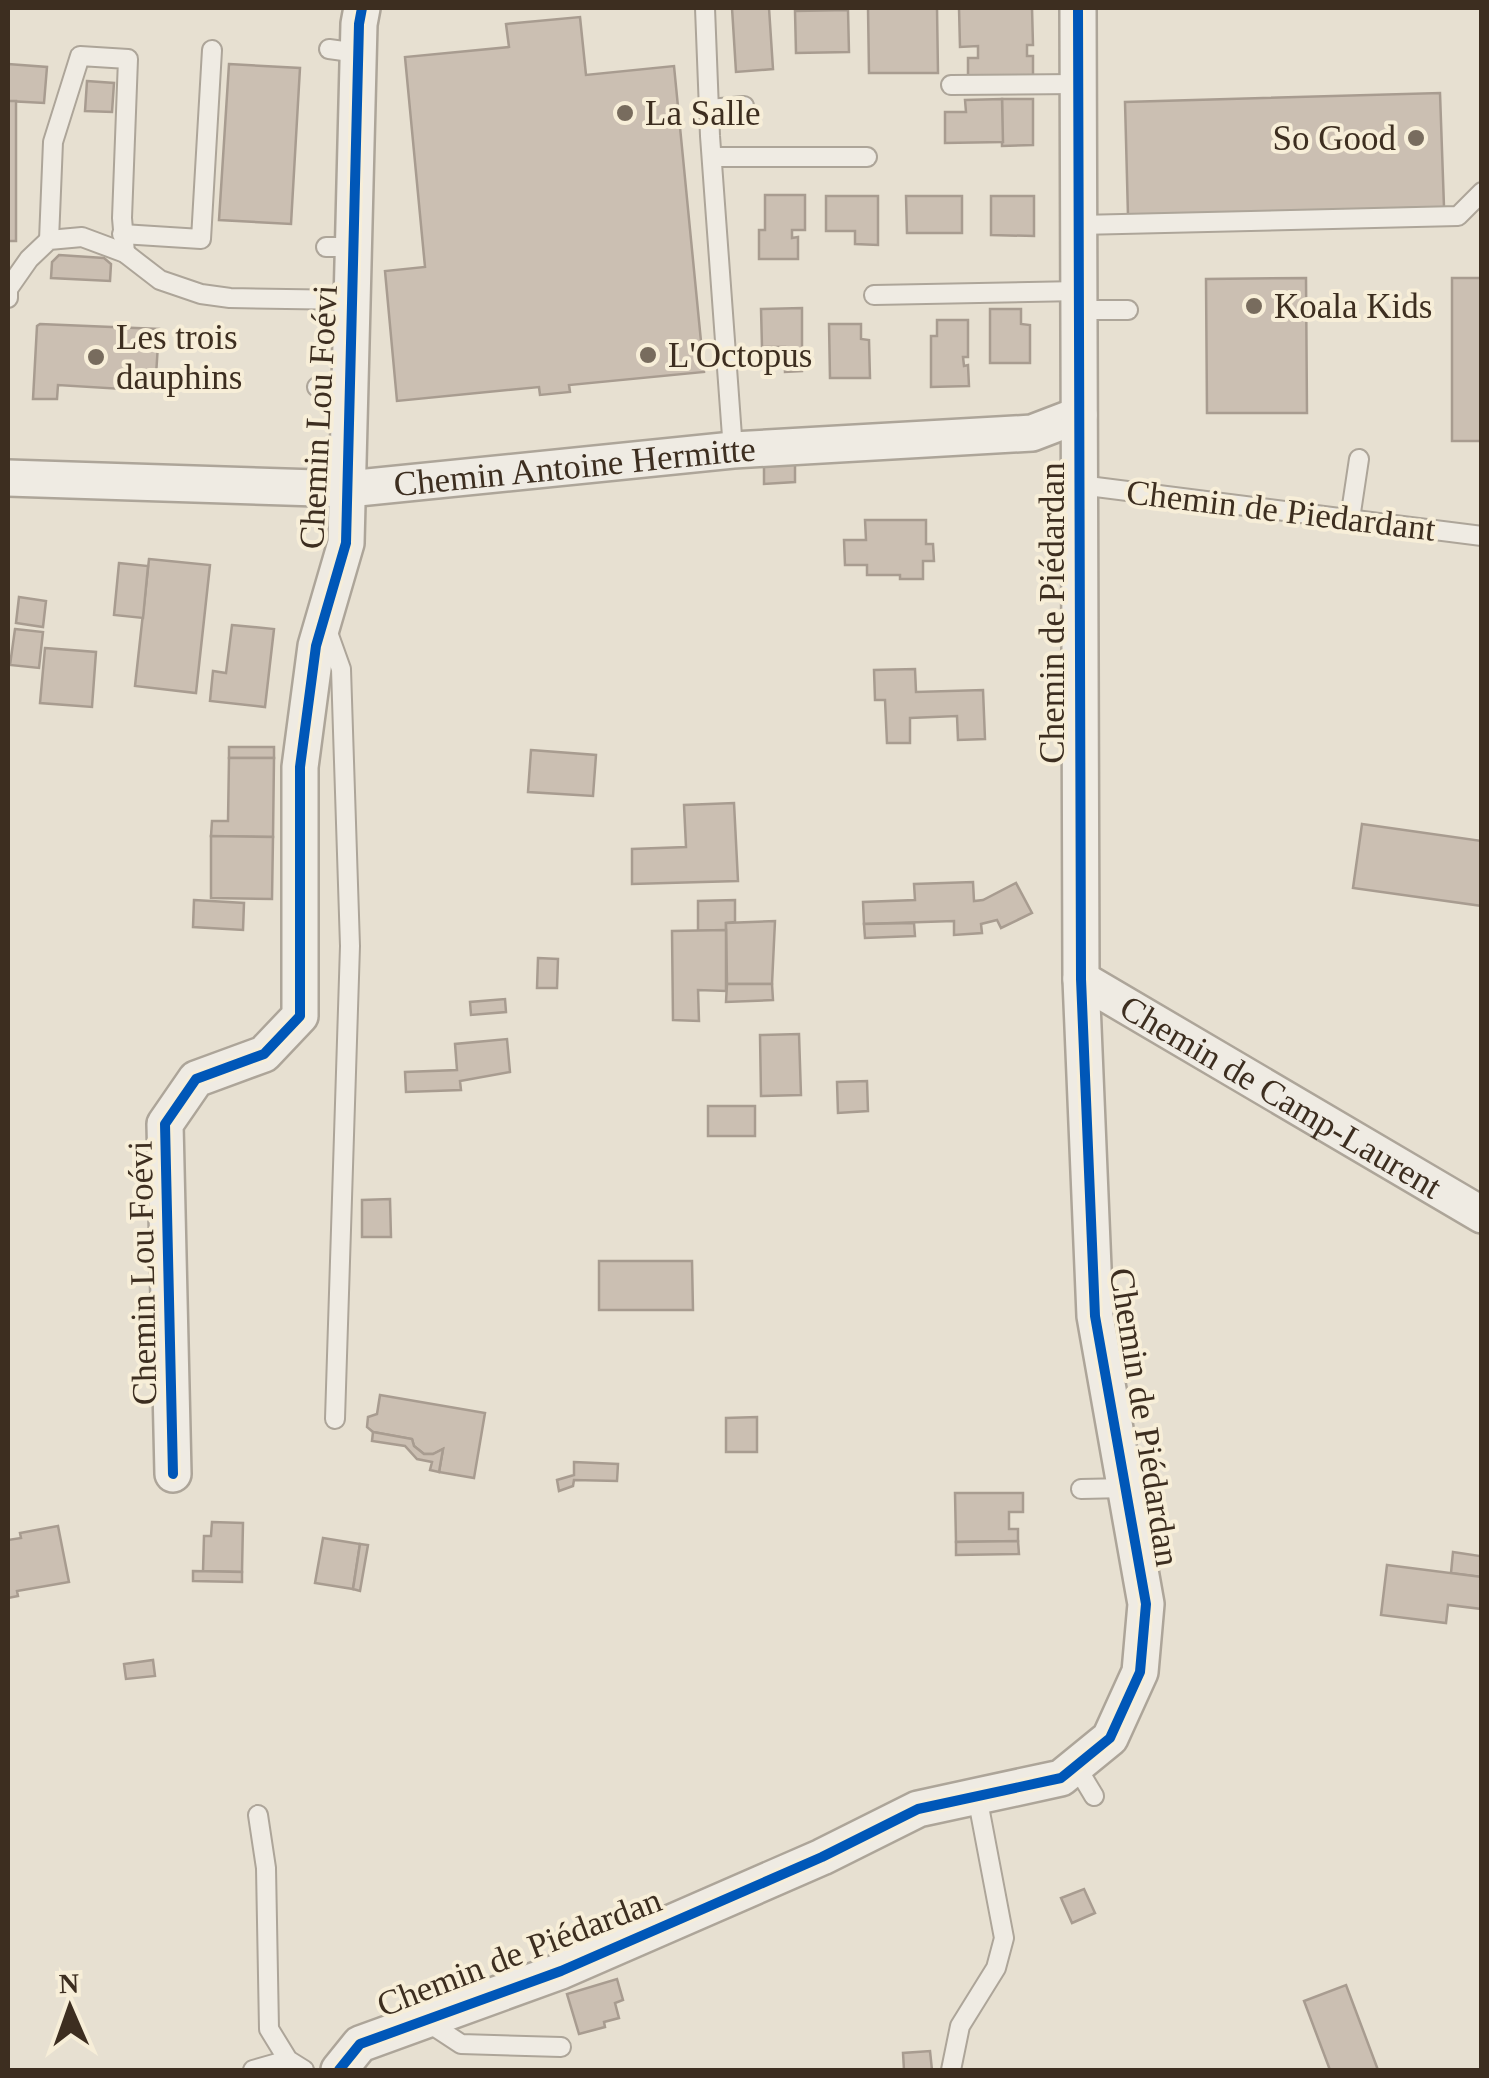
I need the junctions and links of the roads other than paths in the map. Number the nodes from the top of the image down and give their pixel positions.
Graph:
1 (362, 8) edge
2 (706, 8) edge
3 (1078, 8) edge
4 (212, 50) dead end
5 (1078, 84) junction
6 (951, 85) dead end
7 (744, 106) dead end
8 (709, 109) junction
9 (867, 157) dead end
10 (712, 158) junction
11 (1482, 192) edge
12 (1078, 225) junction
13 (49, 240) junction
14 (124, 244) junction
15 (874, 295) dead end
16 (8, 298) edge
17 (352, 300) junction
18 (1079, 300) junction
19 (1128, 310) dead end
20 (1079, 415) junction
21 (733, 450) junction
22 (1359, 459) dead end
23 (8, 478) edge
24 (1080, 485) junction
25 (348, 489) junction
26 (1350, 519) junction
27 (1482, 536) edge
28 (324, 620) junction
29 (1080, 979) junction
30 (1482, 1215) edge
31 (335, 1418) dead end
32 (174, 1474) dead end
33 (1126, 1488) junction
34 (1081, 1490) dead end
35 (977, 1796) junction
36 (258, 1814) dead end
37 (426, 2020) junction
38 (561, 2047) dead end
39 (296, 2065) edge
40 (253, 2070) edge
41 (339, 2070) edge
42 (951, 2070) edge

1 - 17 street, Chemin Lou Foévi
2 - 8 lane
3 - 5 street, Chemin de Piédardan
4 - 14 lane
5 - 6 lane
5 - 12 street, Chemin de Piédardan
7 - 8 lane
8 - 10 lane
9 - 10 lane
10 - 21 lane
11 - 12 lane
12 - 18 street, Chemin de Piédardan
13 - 14 lane
13 - 14 lane
13 - 16 lane
14 - 17 lane
15 - 18 lane
17 - 25 street, Chemin Lou Foévi
18 - 19 lane
18 - 20 street, Chemin de Piédardan
20 - 21 street, Chemin Antoine Hermitte
20 - 24 street, Chemin de Piédardan
21 - 25 street, Chemin Antoine Hermitte
22 - 26 lane
23 - 25 street, Chemin Antoine Hermitte
24 - 26 lane, Chemin de Piedardant
24 - 29 street, Chemin de Piédardan
25 - 28 street, Chemin Lou Foévi
26 - 27 lane, Chemin de Piedardant
28 - 31 lane
28 - 32 street, Chemin Lou Foévi
29 - 30 street, Chemin de Camp-Laurent
29 - 33 street, Chemin de Piédardan
33 - 34 lane
33 - 35 street, Chemin de Piédardan
35 - 37 street, Chemin de Piédardan
35 - 42 lane
36 - 39 lane
37 - 38 lane
37 - 41 street, Chemin de Piédardan
39 - 40 lane

